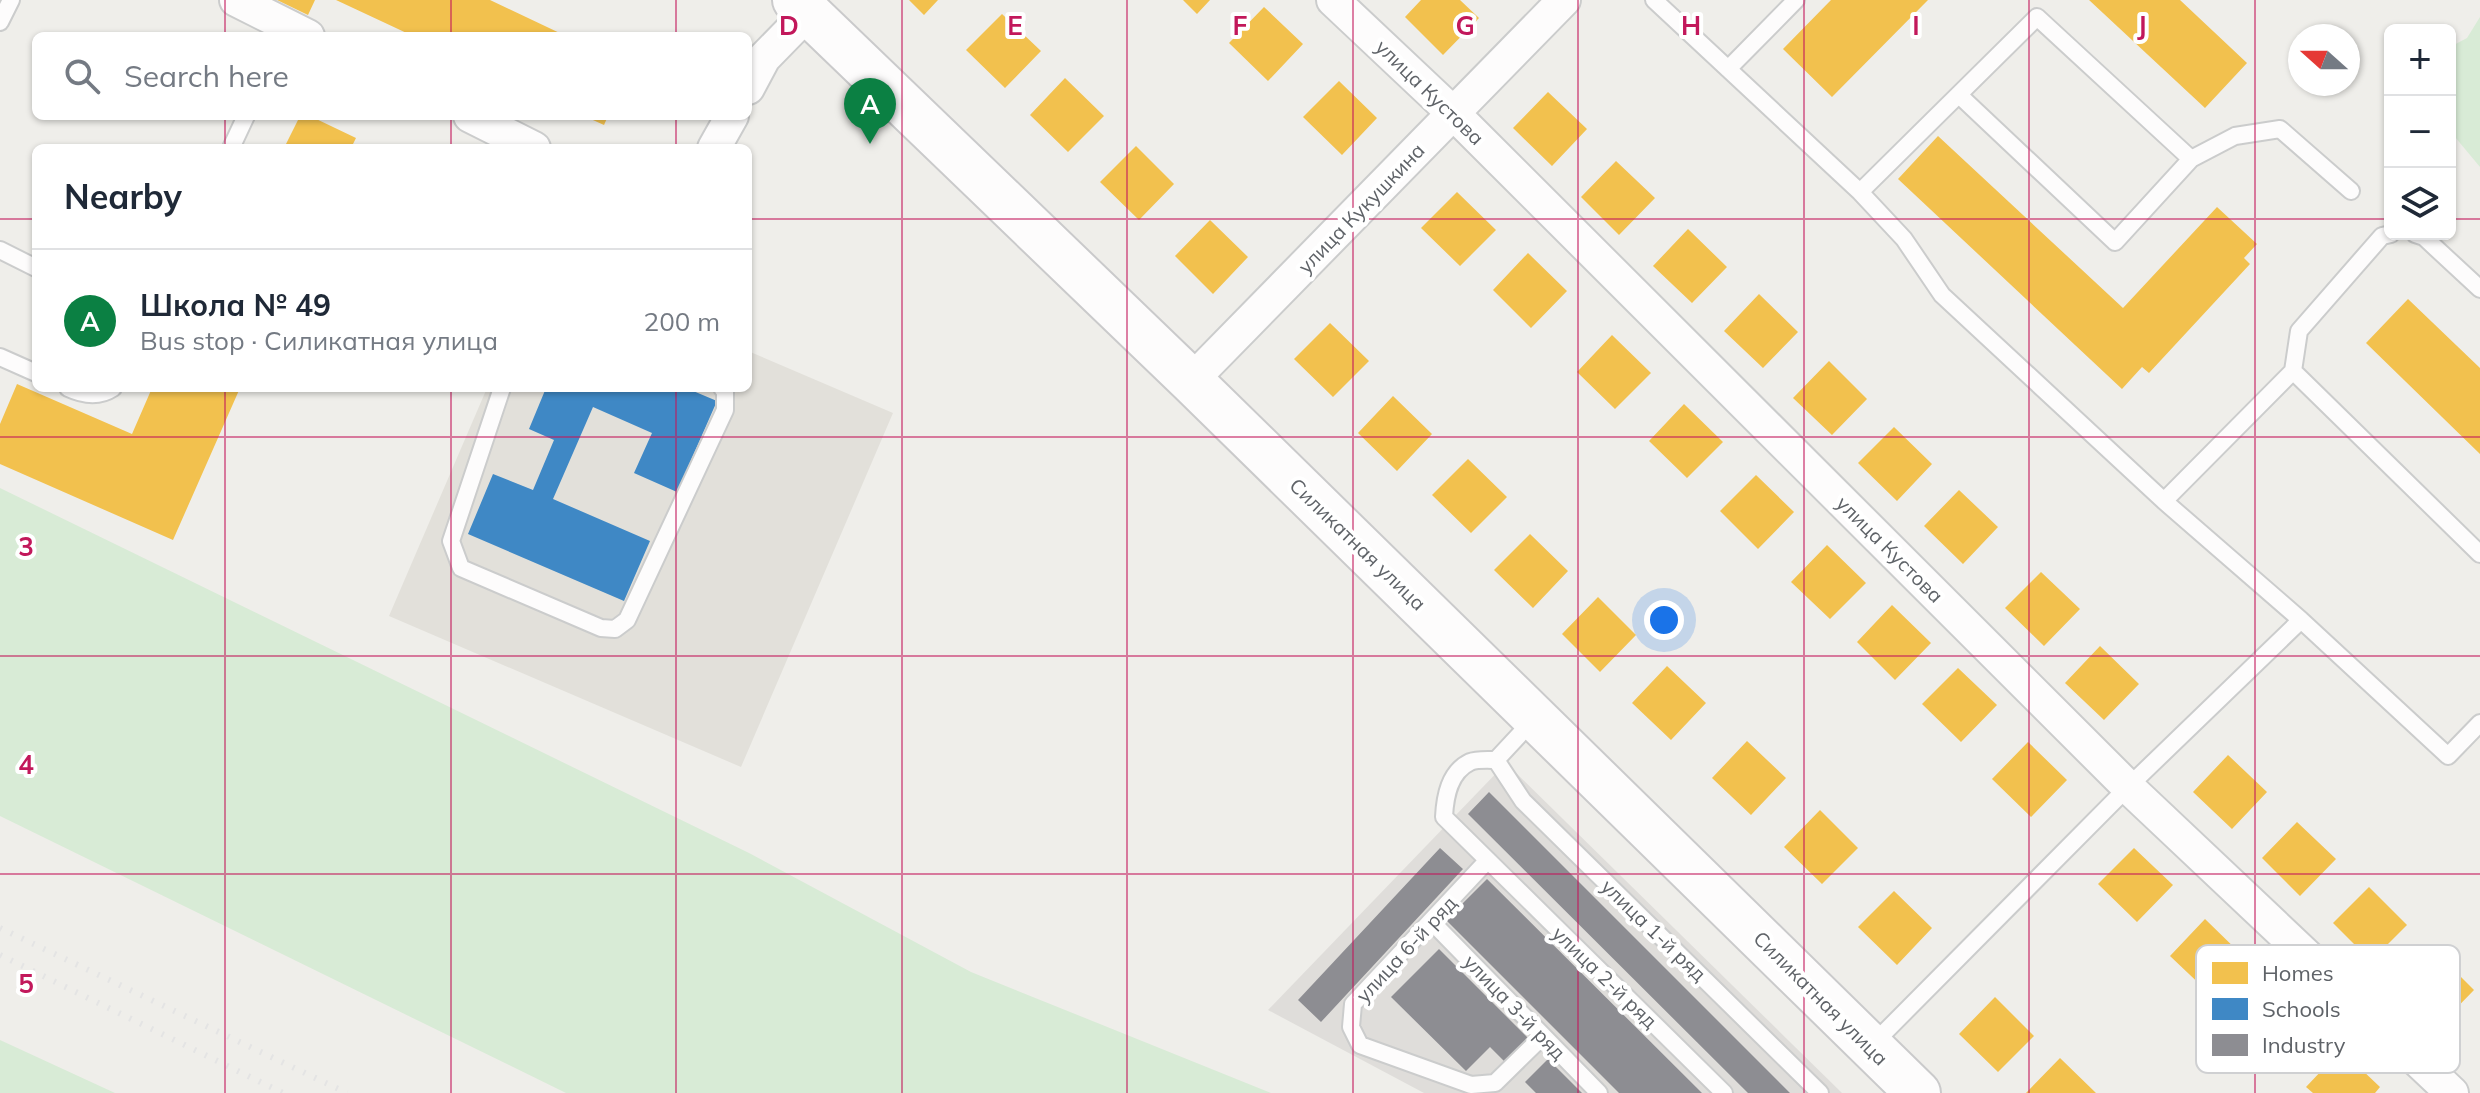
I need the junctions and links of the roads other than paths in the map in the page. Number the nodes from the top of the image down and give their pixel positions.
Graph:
1 (11, 0) edge
2 (236, 0) edge
3 (1333, 0) edge
4 (1564, 0) edge
5 (1654, 0) edge
6 (1796, 0) edge
7 (801, 6) edge
8 (0, 22) edge
9 (292, 32) edge
10 (1728, 69) junction
11 (752, 80) edge
12 (1959, 95) junction
13 (1454, 114) junction
14 (244, 120) edge
15 (478, 120) edge
16 (730, 120) edge
17 (233, 144) edge
18 (526, 144) edge
19 (716, 144) edge
20 (2191, 159) junction
21 (2351, 191) dead end
22 (1860, 192) junction
23 (2384, 236) edge
24 (2427, 240) edge
25 (0, 250) edge
26 (32, 266) edge
27 (2480, 289) edge
28 (0, 357) edge
29 (32, 371) edge
30 (2293, 371) junction
31 (1191, 381) junction
32 (76, 392) edge
33 (106, 392) edge
34 (501, 392) edge
35 (725, 392) edge
36 (2164, 501) junction
37 (2480, 554) edge
38 (2301, 620) junction
39 (1536, 717) junction
40 (2480, 723) edge
41 (1496, 760) junction
42 (2128, 787) junction
43 (1487, 861) junction
44 (1431, 921) junction
45 (2295, 945) edge
46 (1543, 1036) junction
47 (1871, 1047) junction
48 (2431, 1073) edge
49 (1599, 1093) edge
50 (1724, 1093) edge
51 (1820, 1093) edge
52 (1918, 1093) edge
53 (2452, 1093) edge

1 - 8 lane
2 - 9 street
3 - 13 street, улица Кустова
4 - 13 street, улица Кукушкина
5 - 10 lane
6 - 10 lane
7 - 11 street
7 - 31 street, Силикатная улица
10 - 22 lane
12 - 20 lane
12 - 20 lane
12 - 22 lane
13 - 31 street, улица Кукушкина
13 - 42 street, улица Кустова
14 - 17 lane
15 - 18 street
16 - 19 street
20 - 21 lane
22 - 36 lane
23 - 30 lane
24 - 27 lane
25 - 26 lane
28 - 29 lane
30 - 36 lane
30 - 37 lane
31 - 39 street, Силикатная улица
32 - 33 lane
34 - 35 lane
36 - 38 lane
38 - 40 lane
38 - 42 lane
39 - 41 lane
39 - 47 street, Силикатная улица
41 - 43 lane, улица 2-й ряд
41 - 51 lane, улица 1-й ряд
42 - 45 street, улица Кустова
42 - 47 lane
43 - 44 lane, улица 6-й ряд
43 - 50 lane, улица 2-й ряд
44 - 46 lane, улица 3-й ряд
44 - 46 lane, улица 6-й ряд
46 - 49 lane, улица 3-й ряд
47 - 52 street, Силикатная улица
48 - 53 street, улица Кустова

